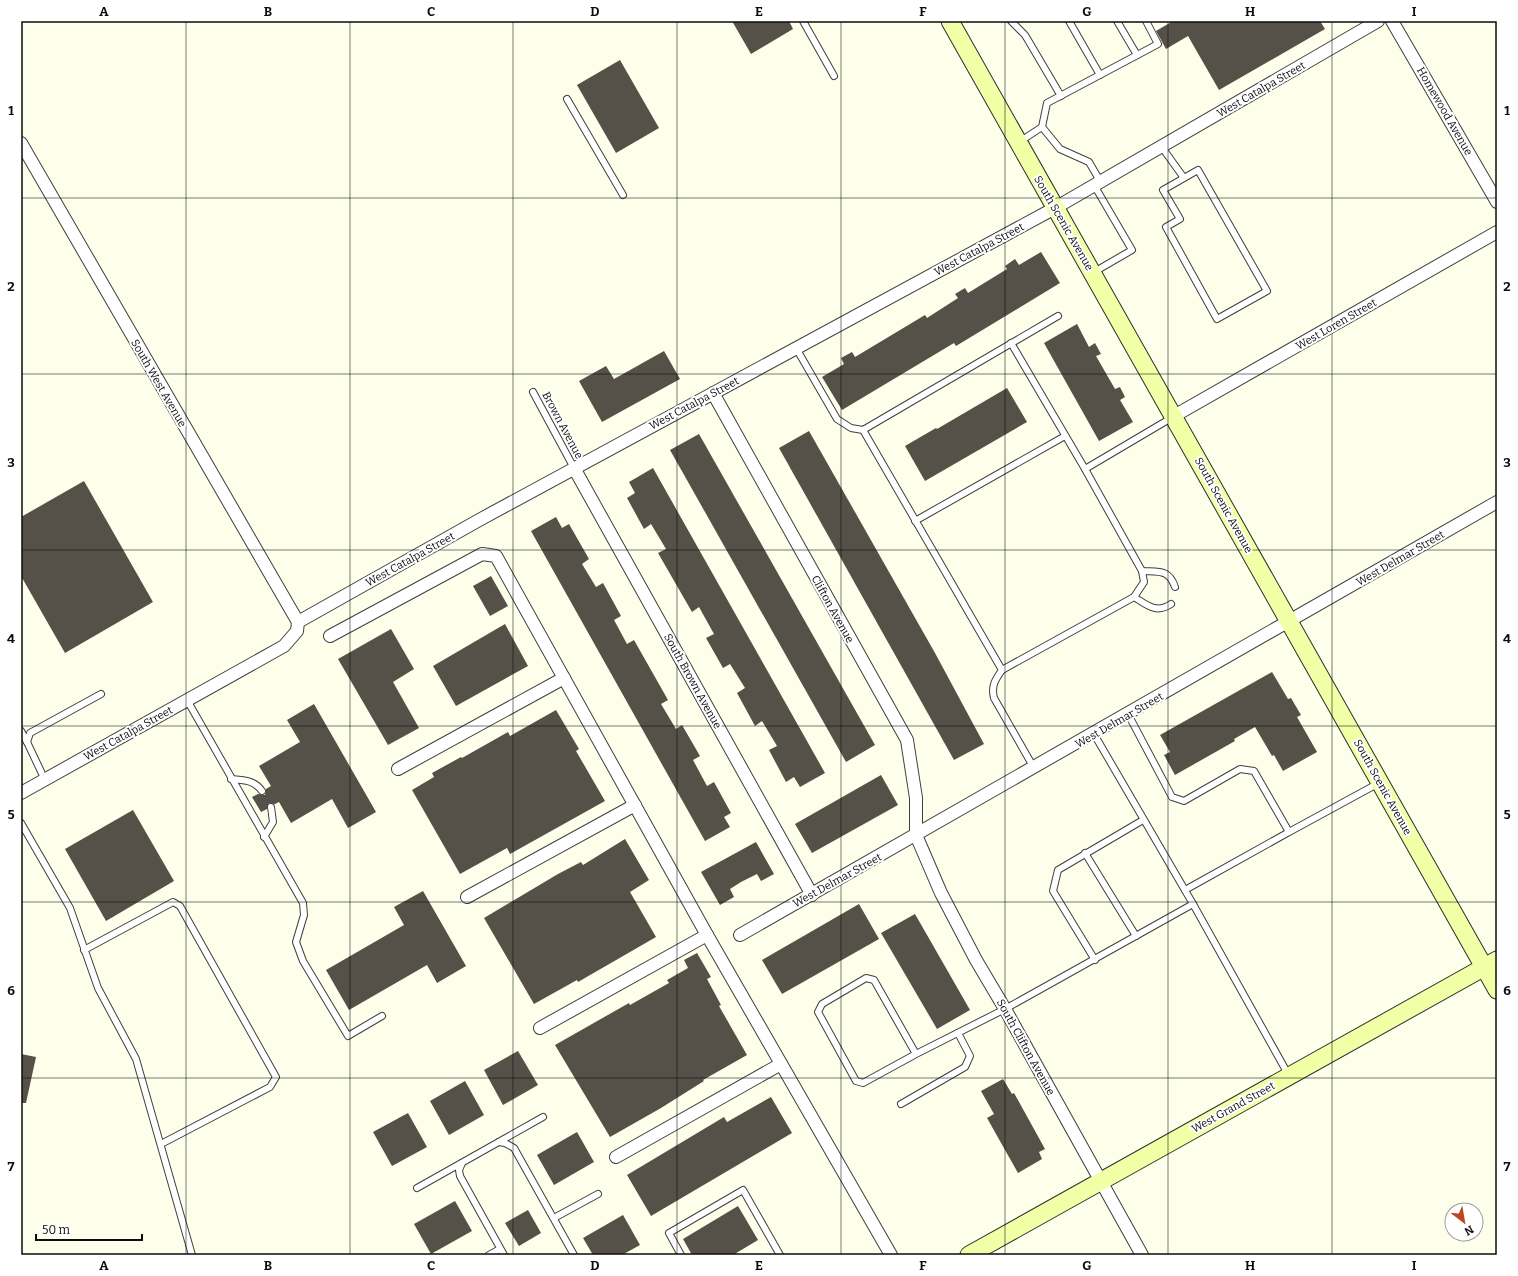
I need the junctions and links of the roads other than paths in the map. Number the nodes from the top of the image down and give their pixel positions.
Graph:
1 (803, 21) edge
2 (950, 21) edge
3 (1011, 21) edge
4 (1069, 21) edge
5 (1117, 21) edge
6 (1146, 21) edge
7 (1378, 21) edge
8 (1392, 21) edge
9 (1137, 55) junction
10 (1100, 75) junction
11 (834, 76) dead end
12 (1061, 96) junction
13 (567, 99) dead end
14 (1042, 127) junction
15 (1018, 142) junction
16 (21, 143) edge
17 (1161, 146) junction
18 (1184, 178) junction
19 (1097, 183) junction
20 (623, 195) dead end
21 (1497, 202) edge
22 (1055, 208) junction
23 (1497, 232) edge
24 (1093, 273) junction
25 (1058, 316) dead end
26 (1012, 343) junction
27 (796, 348) junction
28 (533, 392) dead end
29 (713, 393) junction
30 (1174, 416) junction
31 (863, 430) junction
32 (1065, 436) junction
33 (574, 468) junction
34 (1085, 469) junction
35 (1497, 502) edge
36 (914, 521) junction
37 (1142, 571) junction
38 (1174, 587) dead end
39 (1134, 597) junction
40 (1171, 604) dead end
41 (298, 622) junction
42 (1290, 622) junction
43 (330, 636) dead end
44 (1002, 670) junction
45 (564, 678) junction
46 (100, 694) dead end
47 (187, 700) junction
48 (1128, 714) junction
49 (21, 731) edge
50 (1094, 734) junction
51 (26, 742) junction
52 (398, 768) dead end
53 (1034, 768) junction
54 (231, 779) junction
55 (44, 780) junction
56 (1380, 782) junction
57 (262, 792) dead end
58 (21, 793) edge
59 (635, 805) junction
60 (270, 807) dead end
61 (1143, 820) junction
62 (21, 823) edge
63 (1289, 832) junction
64 (916, 835) junction
65 (264, 837) junction
66 (1085, 853) junction
67 (1185, 890) junction
68 (812, 894) junction
69 (467, 897) dead end
70 (1193, 904) junction
71 (707, 935) junction
72 (740, 935) dead end
73 (1136, 936) junction
74 (84, 950) junction
75 (1095, 960) junction
76 (1491, 964) edge
77 (1497, 990) edge
78 (1005, 1009) junction
79 (382, 1016) dead end
80 (540, 1028) dead end
81 (958, 1033) junction
82 (916, 1054) junction
83 (781, 1064) junction
84 (1289, 1076) junction
85 (901, 1104) dead end
86 (543, 1117) dead end
87 (498, 1142) junction
88 (161, 1144) junction
89 (616, 1157) dead end
90 (462, 1163) junction
91 (1100, 1181) junction
92 (417, 1188) dead end
93 (598, 1194) dead end
94 (554, 1218) junction
95 (500, 1249) junction
96 (192, 1255) edge
97 (489, 1255) edge
98 (504, 1255) edge
99 (574, 1255) edge
100 (681, 1255) edge
101 (780, 1255) edge
102 (891, 1255) edge
103 (969, 1255) edge
104 (1142, 1255) edge

1 - 11 lane
2 - 15 main road, South Scenic Avenue
3 - 12 lane
4 - 10 lane
5 - 9 lane
6 - 9 lane
7 - 17 street, West Catalpa Street
8 - 21 street, Homewood Avenue
9 - 10 lane
10 - 12 lane
12 - 14 lane
13 - 20 lane
14 - 15 lane
14 - 19 lane
15 - 22 main road, South Scenic Avenue
16 - 41 street, South West Avenue
17 - 18 lane
17 - 19 street, West Catalpa Street
18 - 18 lane
19 - 22 street, West Catalpa Street
19 - 24 lane
22 - 24 main road, South Scenic Avenue
22 - 27 street, West Catalpa Street
23 - 30 street, West Loren Street
24 - 30 main road, South Scenic Avenue
25 - 26 lane
26 - 31 lane
26 - 32 lane
27 - 29 street, West Catalpa Street
27 - 31 lane
28 - 33 lane, Brown Avenue
29 - 33 street, West Catalpa Street
29 - 64 street, Clifton Avenue
30 - 34 lane
30 - 42 main road, South Scenic Avenue
31 - 36 lane
32 - 34 lane
32 - 36 lane
33 - 41 street, West Catalpa Street
33 - 68 street, South Brown Avenue
34 - 37 lane
35 - 42 street, West Delmar Street
36 - 44 lane
37 - 38 lane
37 - 39 lane
39 - 40 lane
39 - 44 lane
41 - 47 street, West Catalpa Street
42 - 48 street, West Delmar Street
42 - 56 main road, South Scenic Avenue
43 - 45 street
44 - 53 lane
45 - 52 street
45 - 59 street
46 - 51 lane
47 - 54 lane
47 - 55 street, West Catalpa Street
48 - 50 street, West Delmar Street
48 - 63 lane
49 - 51 lane
50 - 53 street, West Delmar Street
50 - 61 lane
51 - 55 lane
53 - 64 street, West Delmar Street
54 - 57 lane
54 - 65 lane
55 - 58 street, West Catalpa Street
56 - 63 lane
56 - 76 main road, South Scenic Avenue
59 - 69 street
59 - 71 street
60 - 65 lane
61 - 66 lane
61 - 67 lane
62 - 74 lane
63 - 67 lane
64 - 68 street, West Delmar Street
64 - 78 street, South Clifton Avenue
65 - 79 lane
66 - 73 lane
66 - 75 lane
67 - 70 lane
68 - 72 street, West Delmar Street
70 - 73 lane
70 - 84 lane
71 - 80 street
71 - 83 street
73 - 75 lane
74 - 88 lane
74 - 88 lane
75 - 78 lane
76 - 77 main road, South Scenic Avenue
76 - 84 main road, West Grand Street
78 - 81 lane
78 - 91 street, South Clifton Avenue
81 - 82 lane
81 - 85 lane
82 - 82 lane
83 - 89 street
83 - 102 street
84 - 91 main road, West Grand Street
86 - 87 lane
87 - 90 lane
87 - 94 lane
88 - 96 lane
90 - 92 lane
90 - 95 lane
91 - 103 main road, West Grand Street
91 - 104 street, South Clifton Avenue
93 - 94 lane
94 - 99 lane
95 - 97 lane
95 - 98 lane
100 - 101 lane

